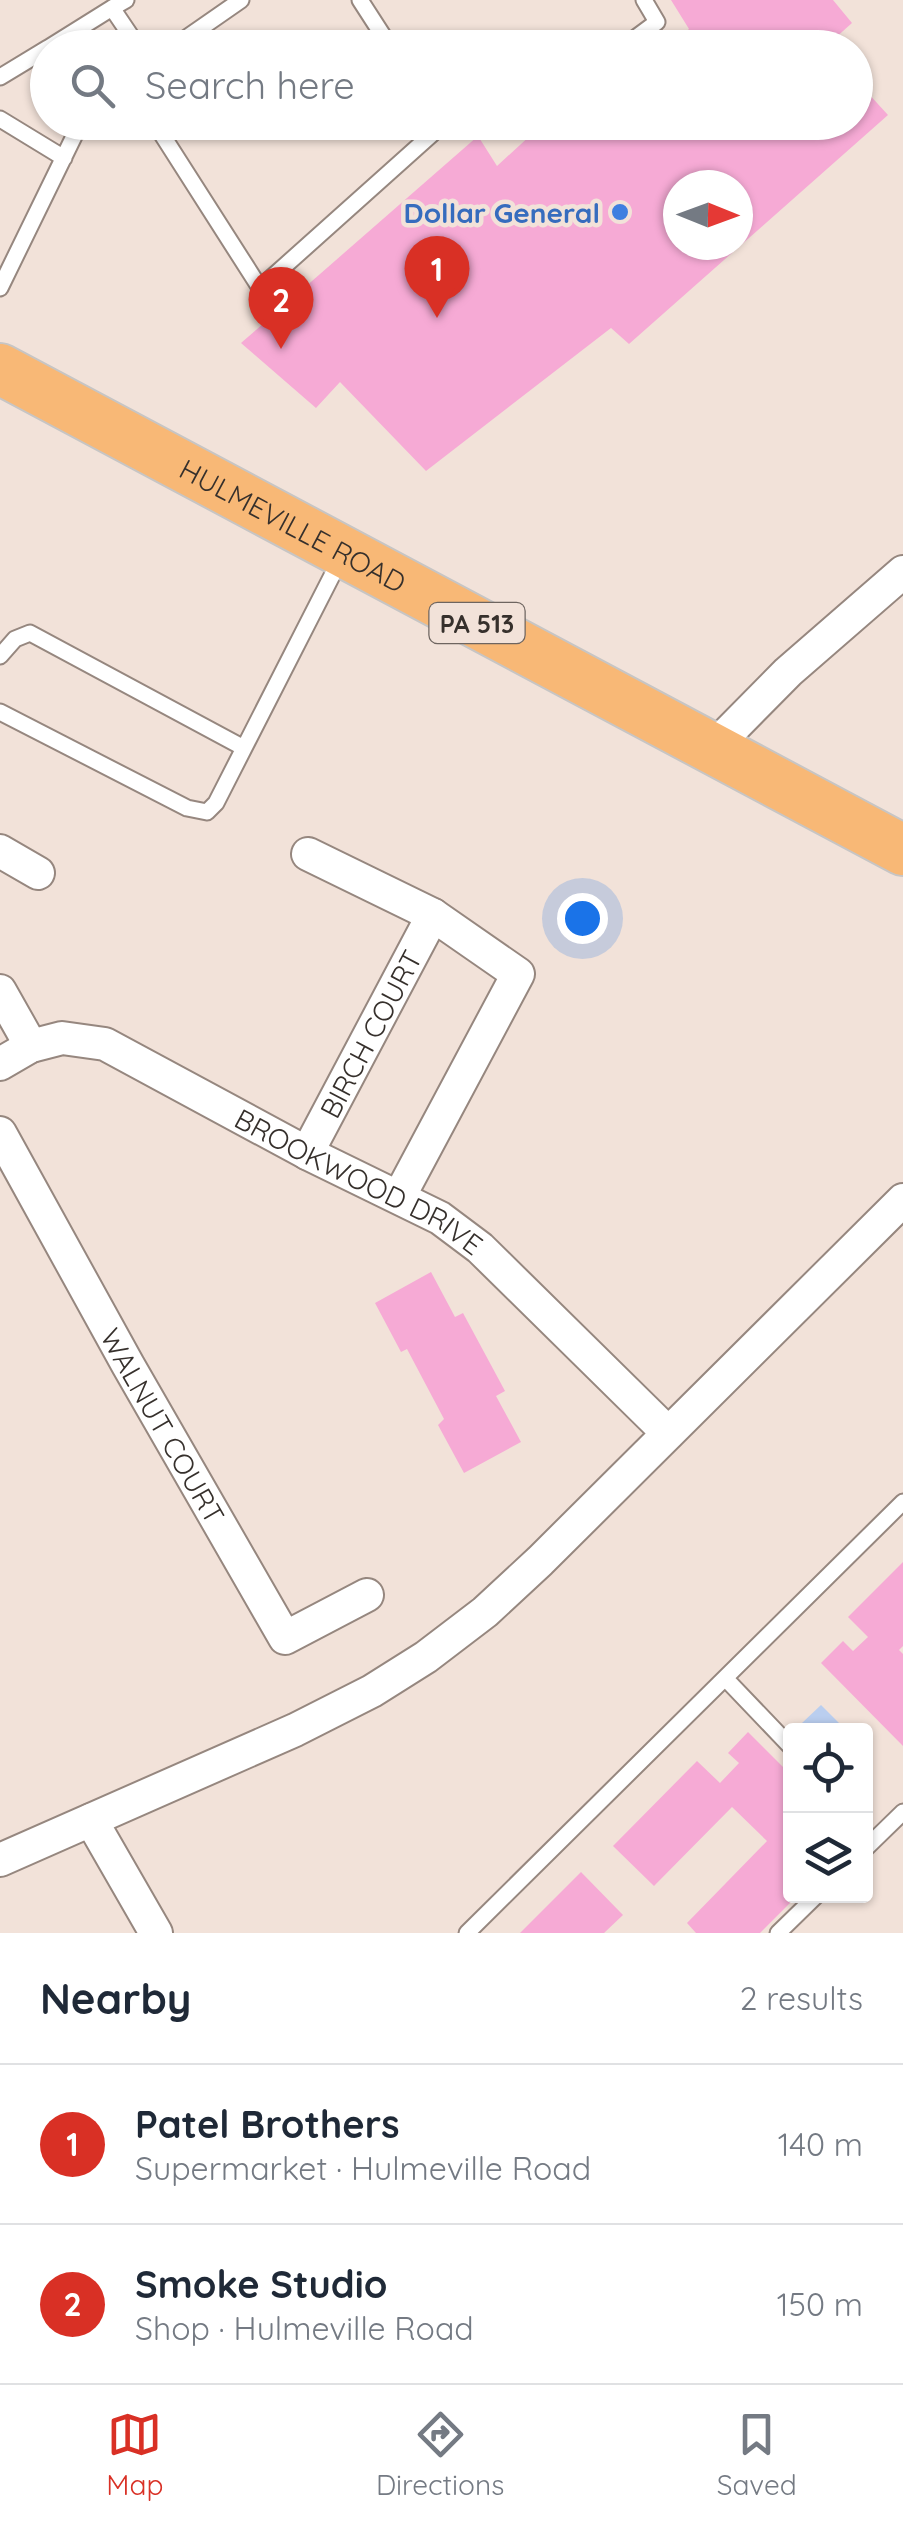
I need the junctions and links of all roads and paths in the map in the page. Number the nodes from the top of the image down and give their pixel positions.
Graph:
1 (241, 0) edge
2 (360, 0) edge
3 (644, 0) edge
4 (118, 3) edge
5 (76, 30) edge
6 (131, 30) edge
7 (198, 30) edge
8 (379, 30) edge
9 (646, 30) edge
10 (30, 59) edge
11 (0, 78) edge
12 (0, 119) edge
13 (30, 137) edge
14 (34, 140) edge
15 (72, 140) edge
16 (165, 140) edge
17 (425, 140) edge
18 (64, 158) junction
19 (0, 288) edge
20 (0, 369) edge
21 (344, 552) junction
22 (903, 572) edge
23 (0, 656) edge
24 (0, 712) edge
25 (244, 748) junction
26 (712, 748) junction
27 (903, 850) edge
28 (0, 851) edge
29 (308, 854) dead end
30 (38, 873) dead end
31 (432, 915) junction
32 (0, 991) edge
33 (31, 1046) junction
34 (0, 1064) edge
35 (0, 1133) edge
36 (306, 1153) junction
37 (399, 1197) junction
38 (903, 1200) edge
39 (668, 1433) junction
40 (903, 1502) edge
41 (367, 1595) dead end
42 (725, 1678) junction
43 (783, 1739) edge
44 (903, 1812) edge
45 (91, 1820) junction
46 (873, 1834) edge
47 (0, 1860) edge
48 (809, 1903) edge
49 (156, 1933) edge
50 (467, 1933) edge
51 (778, 1933) edge

1 - 7 lane
2 - 8 lane
3 - 9 lane
4 - 5 lane
4 - 6 lane
10 - 11 lane
12 - 13 lane
14 - 18 lane
15 - 18 lane
16 - 17 lane
18 - 19 lane
20 - 21 main road, HULMEVILLE ROAD / PA 513
21 - 25 lane
21 - 26 main road, HULMEVILLE ROAD / PA 513
22 - 26 street
23 - 25 lane
24 - 25 lane
26 - 27 main road, HULMEVILLE ROAD / PA 513
28 - 30 street
29 - 31 street
31 - 36 street, BIRCH COURT
31 - 37 street
32 - 33 street
33 - 34 street, BROOKWOOD DRIVE
33 - 36 street, BROOKWOOD DRIVE
35 - 41 street, WALNUT COURT
36 - 37 street, BROOKWOOD DRIVE
37 - 39 street, BROOKWOOD DRIVE
38 - 39 street
39 - 45 street
40 - 42 lane
42 - 43 lane
42 - 50 lane
44 - 46 lane
45 - 47 street
45 - 49 street
48 - 51 lane

